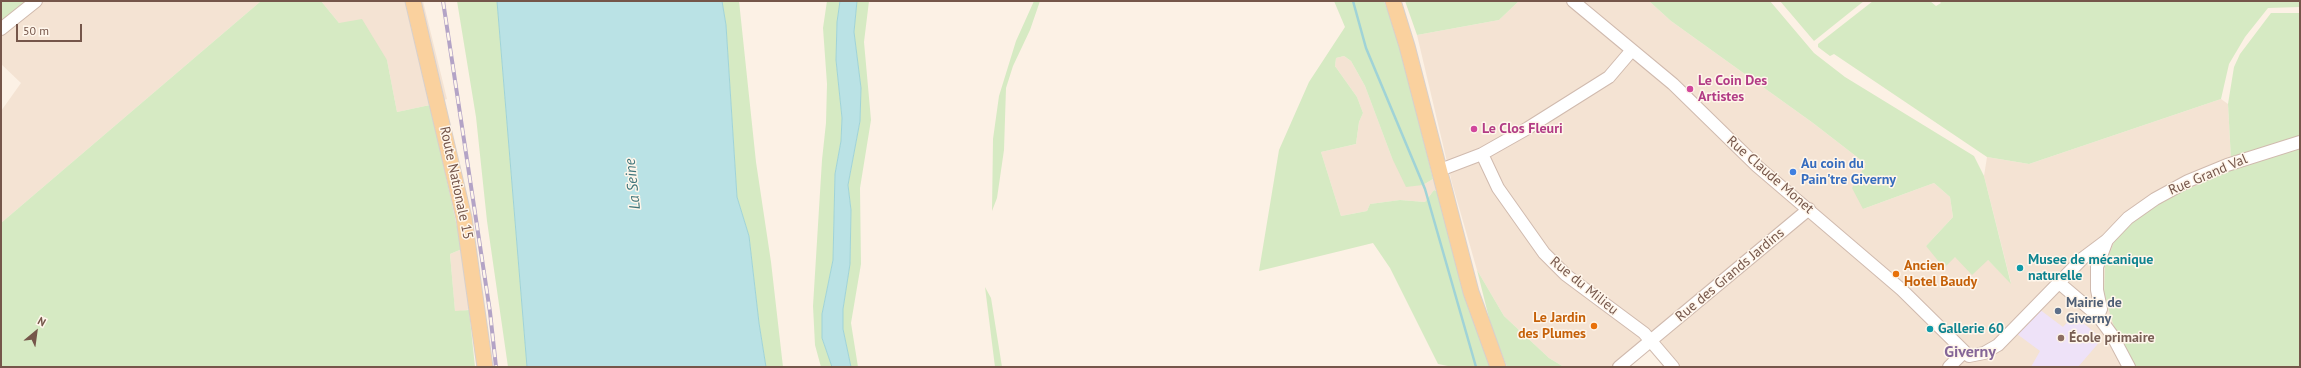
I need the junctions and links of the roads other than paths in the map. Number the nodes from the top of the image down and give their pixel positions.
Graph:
1 (36, 1) edge
2 (413, 1) edge
3 (1393, 1) edge
4 (1574, 1) edge
5 (1, 29) edge
6 (1632, 50) junction
7 (2300, 142) edge
8 (1482, 154) junction
9 (1440, 170) junction
10 (1809, 210) junction
11 (2106, 240) junction
12 (2058, 282) junction
13 (2098, 316) junction
14 (1652, 340) junction
15 (1964, 352) junction
16 (485, 367) edge
17 (1498, 367) edge
18 (1619, 367) edge
19 (1673, 367) edge
20 (1949, 367) edge
21 (2129, 367) edge

1 - 5 street
2 - 16 main road, Route Nationale 15
3 - 9 main road
4 - 6 street, Rue Claude Monet
6 - 8 street
6 - 10 street, Rue Claude Monet
7 - 11 street, Rue Grand Val
8 - 9 street
8 - 14 street, Rue du Milieu
9 - 17 main road
10 - 14 street, Rue des Grands Jardins
10 - 15 street, Rue Claude Monet
11 - 12 street, Rue Grand Val
11 - 13 street
12 - 13 street
12 - 15 street, Rue Grand Val
13 - 21 street
14 - 18 street, Rue des Grands Jardins
14 - 19 street, Rue du Milieu
15 - 20 street

